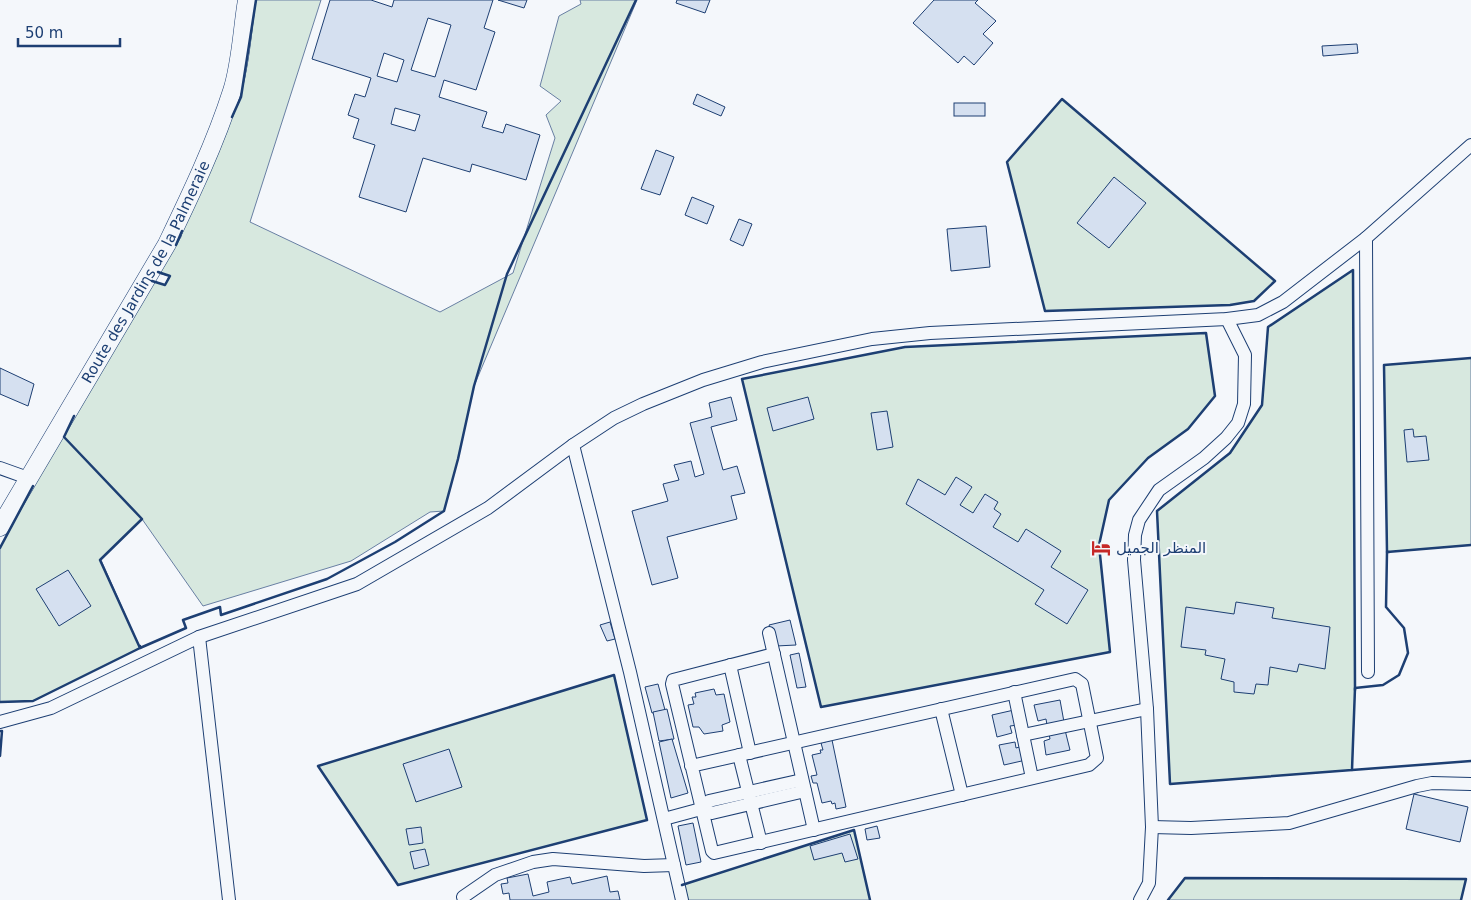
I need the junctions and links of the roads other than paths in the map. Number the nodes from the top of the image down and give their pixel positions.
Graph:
1 (247, 0) edge
2 (1471, 145) edge
3 (1366, 238) junction
4 (1228, 319) junction
5 (573, 444) junction
6 (0, 468) edge
7 (28, 478) junction
8 (0, 526) edge
9 (769, 632) dead end
10 (199, 637) junction
11 (774, 654) junction
12 (730, 665) junction
13 (1368, 672) dead end
14 (1014, 692) junction
15 (941, 709) junction
16 (1147, 709) junction
17 (1090, 720) junction
18 (0, 722) edge
19 (1023, 735) junction
20 (794, 742) junction
21 (745, 754) junction
22 (692, 766) junction
23 (1032, 778) junction
24 (1471, 784) edge
25 (804, 785) junction
26 (962, 795) junction
27 (750, 798) junction
28 (701, 810) junction
29 (664, 820) junction
30 (1152, 827) junction
31 (814, 830) junction
32 (761, 843) junction
33 (674, 865) junction
34 (463, 897) dead end
35 (229, 900) edge
36 (682, 900) edge
37 (1140, 900) edge

1 - 7 street, Route des Jardins de la Palmeraie
2 - 3 street
3 - 4 street
3 - 13 street
4 - 5 street
4 - 16 street
5 - 10 street
5 - 29 street
6 - 7 street
7 - 8 street, Route des Jardins de la Palmeraie
9 - 11 street
10 - 18 street
10 - 35 street
11 - 12 street
11 - 20 street
12 - 21 street
12 - 22 street
14 - 15 street
14 - 17 street
14 - 19 street
15 - 20 street
15 - 26 street
16 - 17 street
16 - 30 street
17 - 19 street
17 - 23 street
19 - 23 street
20 - 21 street
20 - 25 street
21 - 22 street
21 - 27 street
22 - 28 street
23 - 26 street
24 - 30 street
25 - 27 street
25 - 31 street
26 - 31 street
27 - 28 street
27 - 32 street
28 - 29 street
28 - 32 street
29 - 33 street
30 - 37 street
31 - 32 street
33 - 34 street
33 - 36 street

